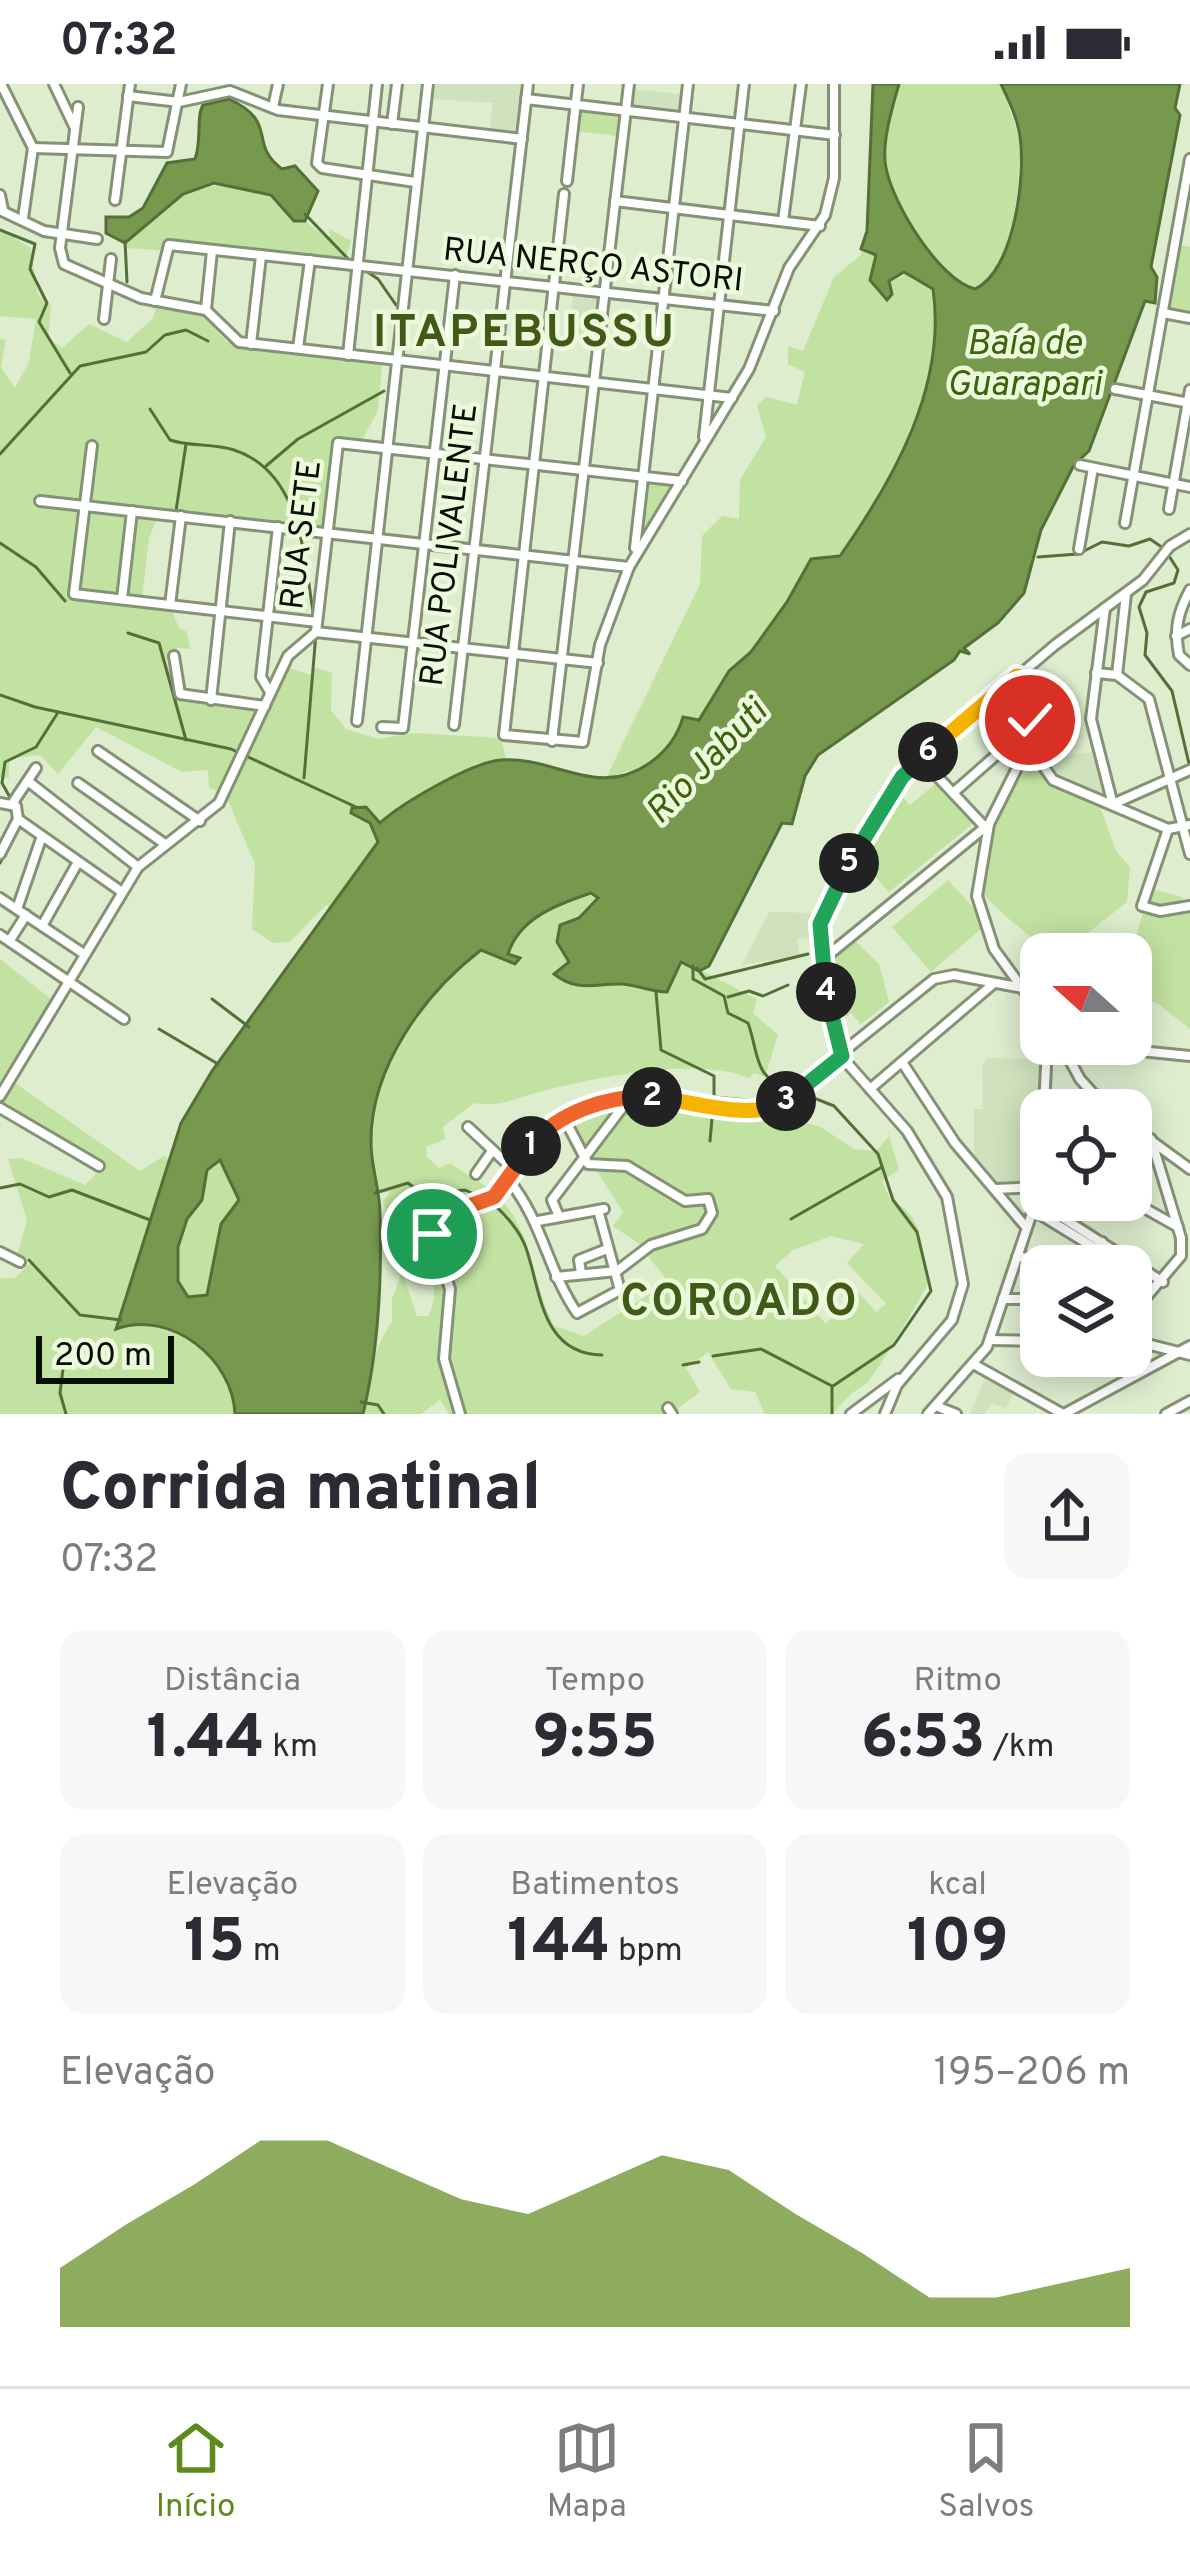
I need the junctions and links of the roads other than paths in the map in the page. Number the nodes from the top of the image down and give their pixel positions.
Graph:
1 (54, 84) edge
2 (130, 84) edge
3 (181, 84) edge
4 (278, 84) edge
5 (328, 84) edge
6 (377, 84) edge
7 (397, 84) edge
8 (428, 84) edge
9 (528, 84) edge
10 (578, 84) edge
11 (629, 84) edge
12 (688, 84) edge
13 (744, 84) edge
14 (801, 84) edge
15 (834, 84) edge
16 (3, 86) edge
17 (230, 88) edge
18 (128, 97) junction
19 (526, 99) junction
20 (179, 102) junction
21 (576, 106) junction
22 (78, 107) dead end
23 (273, 107) junction
24 (626, 112) junction
25 (324, 116) junction
26 (683, 118) junction
27 (372, 122) junction
28 (392, 124) junction
29 (740, 125) junction
30 (76, 128) junction
31 (422, 128) junction
32 (795, 131) junction
33 (835, 135) junction
34 (522, 140) junction
35 (73, 145) junction
36 (32, 148) junction
37 (122, 150) junction
38 (1190, 159) edge
39 (364, 175) junction
40 (1189, 175) edge
41 (567, 181) dead end
42 (415, 182) junction
43 (565, 194) dead end
44 (0, 195) edge
45 (115, 200) dead end
46 (615, 201) junction
47 (673, 208) junction
48 (1, 210) edge
49 (729, 215) junction
50 (23, 218) junction
51 (783, 221) junction
52 (820, 226) junction
53 (1179, 226) junction
54 (1190, 229) edge
55 (62, 234) junction
56 (97, 239) dead end
57 (212, 251) junction
58 (261, 256) junction
59 (111, 259) dead end
60 (310, 260) junction
61 (357, 266) junction
62 (407, 270) junction
63 (455, 275) junction
64 (505, 281) junction
65 (108, 286) junction
66 (554, 286) junction
67 (605, 292) junction
68 (662, 298) junction
69 (154, 301) junction
70 (719, 305) junction
71 (206, 310) junction
72 (774, 311) junction
73 (1163, 313) junction
74 (1190, 318) edge
75 (104, 319) dead end
76 (251, 344) junction
77 (298, 348) junction
78 (348, 355) junction
79 (395, 359) junction
80 (447, 365) junction
81 (495, 370) junction
82 (544, 376) junction
83 (595, 382) junction
84 (651, 389) junction
85 (1115, 389) dead end
86 (1190, 390) edge
87 (709, 395) junction
88 (1148, 395) junction
89 (732, 398) junction
90 (1189, 403) edge
91 (704, 445) junction
92 (92, 446) dead end
93 (386, 448) junction
94 (436, 454) junction
95 (484, 459) junction
96 (534, 465) junction
97 (1080, 465) dead end
98 (1094, 468) junction
99 (584, 470) junction
100 (1135, 474) junction
101 (642, 477) junction
102 (682, 482) junction
103 (1174, 483) junction
104 (1190, 487) edge
105 (40, 501) dead end
106 (85, 506) junction
107 (1169, 509) dead end
108 (132, 511) junction
109 (181, 516) junction
110 (230, 521) junction
111 (1125, 524) dead end
112 (278, 526) junction
113 (328, 532) junction
114 (1190, 534) edge
115 (376, 538) junction
116 (425, 543) junction
117 (473, 549) junction
118 (1079, 549) dead end
119 (524, 554) junction
120 (634, 556) junction
121 (574, 560) junction
122 (629, 567) junction
123 (1190, 590) edge
124 (1126, 593) junction
125 (122, 599) junction
126 (170, 605) junction
127 (1105, 608) junction
128 (219, 610) junction
129 (268, 616) junction
130 (317, 627) junction
131 (1190, 628) edge
132 (1176, 636) junction
133 (366, 638) junction
134 (414, 643) junction
135 (463, 648) junction
136 (513, 654) junction
137 (173, 656) dead end
138 (562, 659) junction
139 (598, 663) junction
140 (1190, 665) edge
141 (1096, 673) junction
142 (1117, 675) junction
143 (1017, 676) junction
144 (270, 692) junction
145 (211, 700) junction
146 (1019, 701) junction
147 (265, 706) junction
148 (357, 721) dead end
149 (454, 725) dead end
150 (382, 727) dead end
151 (1019, 735) junction
152 (552, 741) junction
153 (98, 751) dead end
154 (920, 758) junction
155 (36, 768) dead end
156 (1189, 772) edge
157 (1169, 778) junction
158 (29, 782) junction
159 (79, 783) dead end
160 (953, 793) junction
161 (0, 802) edge
162 (14, 805) junction
163 (1113, 805) junction
164 (18, 819) junction
165 (201, 821) junction
166 (986, 825) junction
167 (1186, 825) edge
168 (1168, 829) junction
169 (42, 836) junction
170 (165, 844) junction
171 (0, 854) edge
172 (1190, 854) edge
173 (79, 862) junction
174 (138, 867) junction
175 (122, 892) junction
176 (0, 898) edge
177 (1190, 906) edge
178 (21, 912) junction
179 (43, 926) junction
180 (5, 937) edge
181 (84, 954) junction
182 (821, 961) junction
183 (67, 982) junction
184 (994, 983) junction
185 (1020, 984) edge
186 (1020, 987) edge
187 (124, 1019) dead end
188 (1152, 1052) edge
189 (842, 1056) junction
190 (1190, 1056) edge
191 (902, 1061) junction
192 (870, 1089) junction
193 (0, 1096) edge
194 (629, 1098) junction
195 (0, 1108) edge
196 (564, 1118) junction
197 (468, 1127) dead end
198 (1152, 1140) edge
199 (1152, 1142) edge
200 (492, 1151) junction
201 (586, 1158) junction
202 (99, 1166) dead end
203 (1190, 1169) edge
204 (476, 1174) dead end
205 (511, 1174) junction
206 (1020, 1188) edge
207 (993, 1189) junction
208 (559, 1214) junction
209 (1152, 1214) edge
210 (538, 1221) junction
211 (1029, 1221) edge
212 (1060, 1221) edge
213 (1027, 1228) junction
214 (1183, 1233) edge
215 (1098, 1245) edge
216 (607, 1249) junction
217 (0, 1252) edge
218 (1018, 1257) joint
219 (1186, 1257) edge
220 (20, 1262) dead end
221 (616, 1271) junction
222 (580, 1273) junction
223 (556, 1276) junction
224 (1152, 1277) edge
225 (1163, 1282) junction
226 (1152, 1293) edge
227 (1003, 1299) junction
228 (1020, 1299) edge
229 (990, 1340) junction
230 (1020, 1341) edge
231 (1152, 1344) edge
232 (1188, 1351) edge
233 (975, 1365) junction
234 (905, 1376) junction
235 (1190, 1401) edge
236 (932, 1410) edge
237 (460, 1414) edge
238 (851, 1414) edge
239 (885, 1414) edge
240 (956, 1414) edge
241 (1064, 1414) edge
242 (1166, 1414) edge

1 - 30 street
2 - 18 street
3 - 20 street
4 - 23 street
5 - 25 street
6 - 27 street
7 - 28 street
8 - 31 street
9 - 19 street, RUA POLIVALENTE
10 - 21 street
11 - 24 street
12 - 26 street
13 - 29 street
14 - 32 street
15 - 33 street
16 - 36 street
17 - 20 street
17 - 23 street
18 - 20 street
18 - 37 street
19 - 21 street
19 - 34 street, RUA POLIVALENTE
20 - 37 street
21 - 24 street
21 - 41 street
22 - 30 street
23 - 25 street
24 - 26 street
24 - 46 street
25 - 27 street
25 - 39 street
26 - 29 street
26 - 47 street
27 - 28 street
27 - 39 street
28 - 31 street
29 - 32 street
29 - 49 street
30 - 35 street
31 - 34 street
31 - 42 street
32 - 33 street
32 - 51 street
33 - 52 street
34 - 64 street, RUA POLIVALENTE
35 - 36 street
35 - 37 street
35 - 55 street
36 - 50 street
37 - 45 street
38 - 40 street
39 - 42 street
39 - 61 street
40 - 53 street
42 - 62 street
43 - 66 street
44 - 48 street
46 - 47 street
46 - 67 street
47 - 49 street
47 - 68 street
48 - 50 street
49 - 51 street
49 - 70 street
50 - 55 street
51 - 52 street
52 - 72 street
53 - 54 street
53 - 73 street
55 - 56 street
55 - 65 street
57 - 58 street, RUA NERÇO ASTORI
57 - 69 street, RUA NERÇO ASTORI
57 - 71 street
58 - 60 street, RUA NERÇO ASTORI
58 - 76 street
59 - 65 street
60 - 61 street, RUA NERÇO ASTORI
60 - 77 street
61 - 62 street, RUA NERÇO ASTORI
61 - 78 street
62 - 63 street, RUA NERÇO ASTORI
62 - 79 street
63 - 64 street, RUA NERÇO ASTORI
63 - 80 street
64 - 66 street, RUA NERÇO ASTORI
64 - 81 street, RUA POLIVALENTE
65 - 69 street
65 - 75 street
66 - 67 street, RUA NERÇO ASTORI
66 - 82 street
67 - 68 street, RUA NERÇO ASTORI
67 - 83 street
68 - 70 street, RUA NERÇO ASTORI
68 - 84 street
69 - 71 street
70 - 72 street, RUA NERÇO ASTORI
70 - 87 street
71 - 76 street
72 - 89 street
73 - 74 street
73 - 88 street
76 - 77 street
77 - 78 street
78 - 79 street
79 - 80 street
79 - 93 street
80 - 81 street
80 - 94 street
81 - 82 street
81 - 95 street, RUA POLIVALENTE
82 - 83 street
82 - 96 street
83 - 84 street
83 - 99 street
84 - 87 street
84 - 101 street
85 - 88 street
86 - 90 street
87 - 89 street
87 - 91 street
88 - 90 street
88 - 100 street
89 - 91 street
90 - 103 street
91 - 102 street
92 - 106 street
93 - 94 street
93 - 113 street, RUA SETE
93 - 115 street
94 - 95 street
94 - 116 street
95 - 96 street
95 - 117 street, RUA POLIVALENTE
96 - 99 street
96 - 119 street
97 - 98 street
98 - 100 street
98 - 118 street
99 - 101 street
99 - 121 street
100 - 103 street
100 - 111 street
101 - 102 street
101 - 120 street
102 - 120 street
103 - 104 street
103 - 107 street
105 - 106 street
106 - 108 street
106 - 125 street
108 - 109 street
108 - 125 street
109 - 110 street
109 - 126 street
110 - 112 street
110 - 128 street
112 - 113 street
112 - 129 street
113 - 115 street
113 - 130 street, RUA SETE
114 - 124 street
115 - 116 street
115 - 133 street
116 - 117 street
116 - 134 street
117 - 119 street
117 - 135 street, RUA POLIVALENTE
119 - 121 street
119 - 136 street
120 - 122 street
121 - 122 street
121 - 138 street
122 - 139 street
123 - 132 street
124 - 127 street
124 - 142 street
125 - 126 street
126 - 128 street
127 - 141 street
127 - 143 street
128 - 129 street
128 - 145 street
129 - 130 street
129 - 144 street
130 - 133 street
130 - 144 street
131 - 132 street
132 - 140 street
133 - 134 street
133 - 148 street
134 - 135 street
134 - 150 street
135 - 136 street
135 - 149 street, RUA POLIVALENTE
136 - 138 street
136 - 152 street
137 - 145 street
138 - 139 street
138 - 152 street
139 - 152 street
141 - 142 street
141 - 163 street
142 - 157 street
143 - 146 street
143 - 154 street
144 - 147 street
145 - 147 street
146 - 151 street
146 - 163 street
147 - 165 street
151 - 160 street
151 - 166 street
153 - 165 street
154 - 160 street
154 - 182 street
155 - 158 street
156 - 157 street
157 - 163 street
157 - 167 street
158 - 162 street
158 - 174 street
159 - 170 street
160 - 166 street
161 - 162 street
162 - 164 street
163 - 168 street
164 - 169 street
164 - 171 street
165 - 170 street
166 - 182 street
166 - 185 street
167 - 168 street
167 - 172 street
168 - 177 street
169 - 173 street
169 - 178 street
170 - 174 street
173 - 175 street
173 - 179 street
174 - 175 street
175 - 181 street
176 - 178 street
178 - 179 street
178 - 180 street
179 - 181 street
180 - 183 street
181 - 183 street
182 - 189 street
183 - 187 street
183 - 193 street
184 - 186 street
184 - 189 street
184 - 191 street
188 - 190 street
189 - 192 street
189 - 194 street
191 - 192 street
191 - 207 street
192 - 234 street
194 - 196 street
194 - 201 street
195 - 202 street
196 - 201 street
196 - 205 street
197 - 200 street
198 - 203 street
199 - 214 street
200 - 204 street
200 - 205 street
201 - 208 street
201 - 221 street
205 - 210 street
205 - 237 street
206 - 207 street
207 - 213 street
208 - 210 street
208 - 216 street
209 - 214 street
210 - 223 street
211 - 213 street
212 - 215 street
213 - 218 street
214 - 219 street
216 - 221 street
216 - 222 street
217 - 220 street
218 - 227 street
219 - 225 street
221 - 222 street
221 - 223 street
222 - 223 street
224 - 225 street
225 - 226 street
227 - 228 street
227 - 229 street
229 - 230 street
229 - 233 street
231 - 232 street
232 - 241 street
233 - 236 street
233 - 241 street
234 - 238 street
234 - 239 street
235 - 242 street
236 - 240 street

